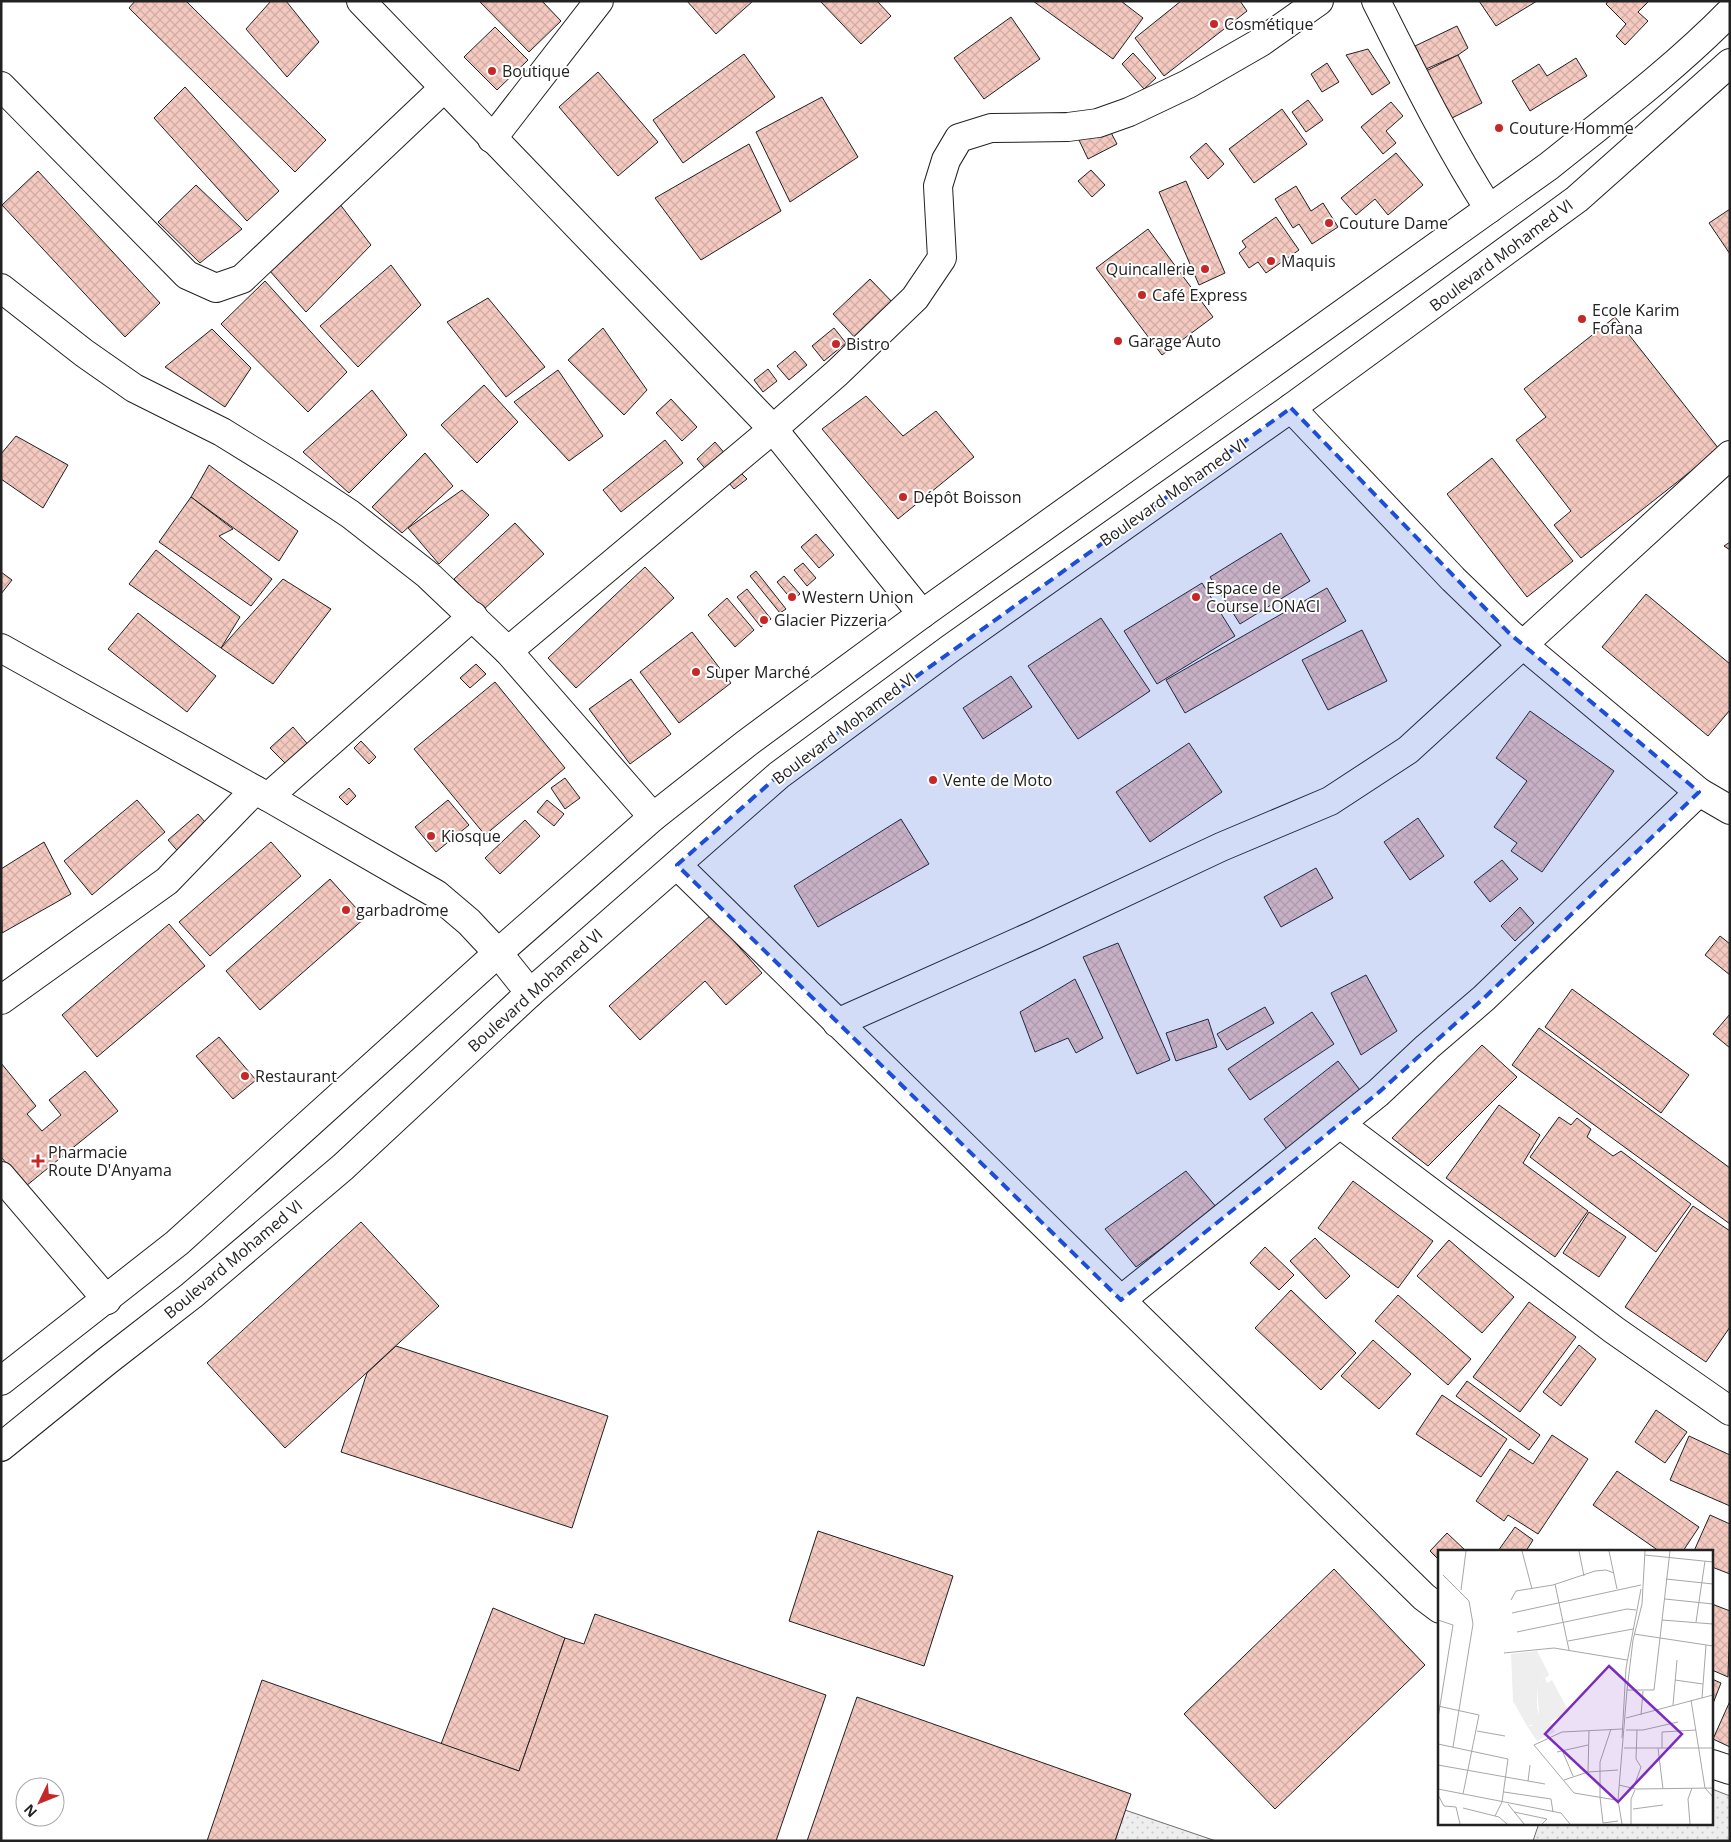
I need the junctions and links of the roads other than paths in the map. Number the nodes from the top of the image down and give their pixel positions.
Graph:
1 (361, 1) edge
2 (599, 1) edge
3 (1319, 1) edge
4 (1376, 1) edge
5 (1730, 12) edge
6 (1728, 68) edge
7 (1, 86) edge
8 (444, 88) junction
9 (492, 139) junction
10 (1489, 208) junction
11 (1, 288) edge
12 (1291, 408) junction
13 (773, 429) junction
14 (1730, 455) edge
15 (922, 614) junction
16 (473, 616) junction
17 (1523, 644) junction
18 (1, 648) edge
19 (508, 651) junction
20 (1699, 792) junction
21 (262, 794) junction
22 (1730, 810) edge
23 (653, 817) junction
24 (677, 865) junction
25 (498, 953) junction
26 (530, 993) junction
27 (1, 1000) edge
28 (838, 1022) junction
29 (1340, 1124) junction
30 (1, 1176) edge
31 (107, 1300) junction
32 (1121, 1300) junction
33 (1, 1381) edge
34 (1730, 1411) edge
35 (1, 1447) edge
36 (1438, 1607) edge
37 (1714, 1765) edge
38 (1730, 1770) edge

1 - 8 street
2 - 9 street
3 - 13 street
4 - 10 street
5 - 10 street
6 - 12 street, Boulevard Mohamed VI
7 - 8 street
8 - 9 street
9 - 13 street
10 - 15 street
11 - 16 street
12 - 17 street
12 - 24 street, Boulevard Mohamed VI
13 - 15 street
13 - 19 street
14 - 17 street
15 - 23 street
16 - 19 street
16 - 21 street
17 - 20 street
17 - 28 street
18 - 21 street
19 - 23 street
20 - 22 street
20 - 29 street
21 - 25 street
21 - 27 street
23 - 25 street
24 - 26 street, Boulevard Mohamed VI
24 - 28 street
25 - 26 street
25 - 31 street
26 - 35 street, Boulevard Mohamed VI
28 - 32 street
29 - 32 street
29 - 34 street
30 - 31 street
31 - 33 street
32 - 36 street
37 - 38 street

